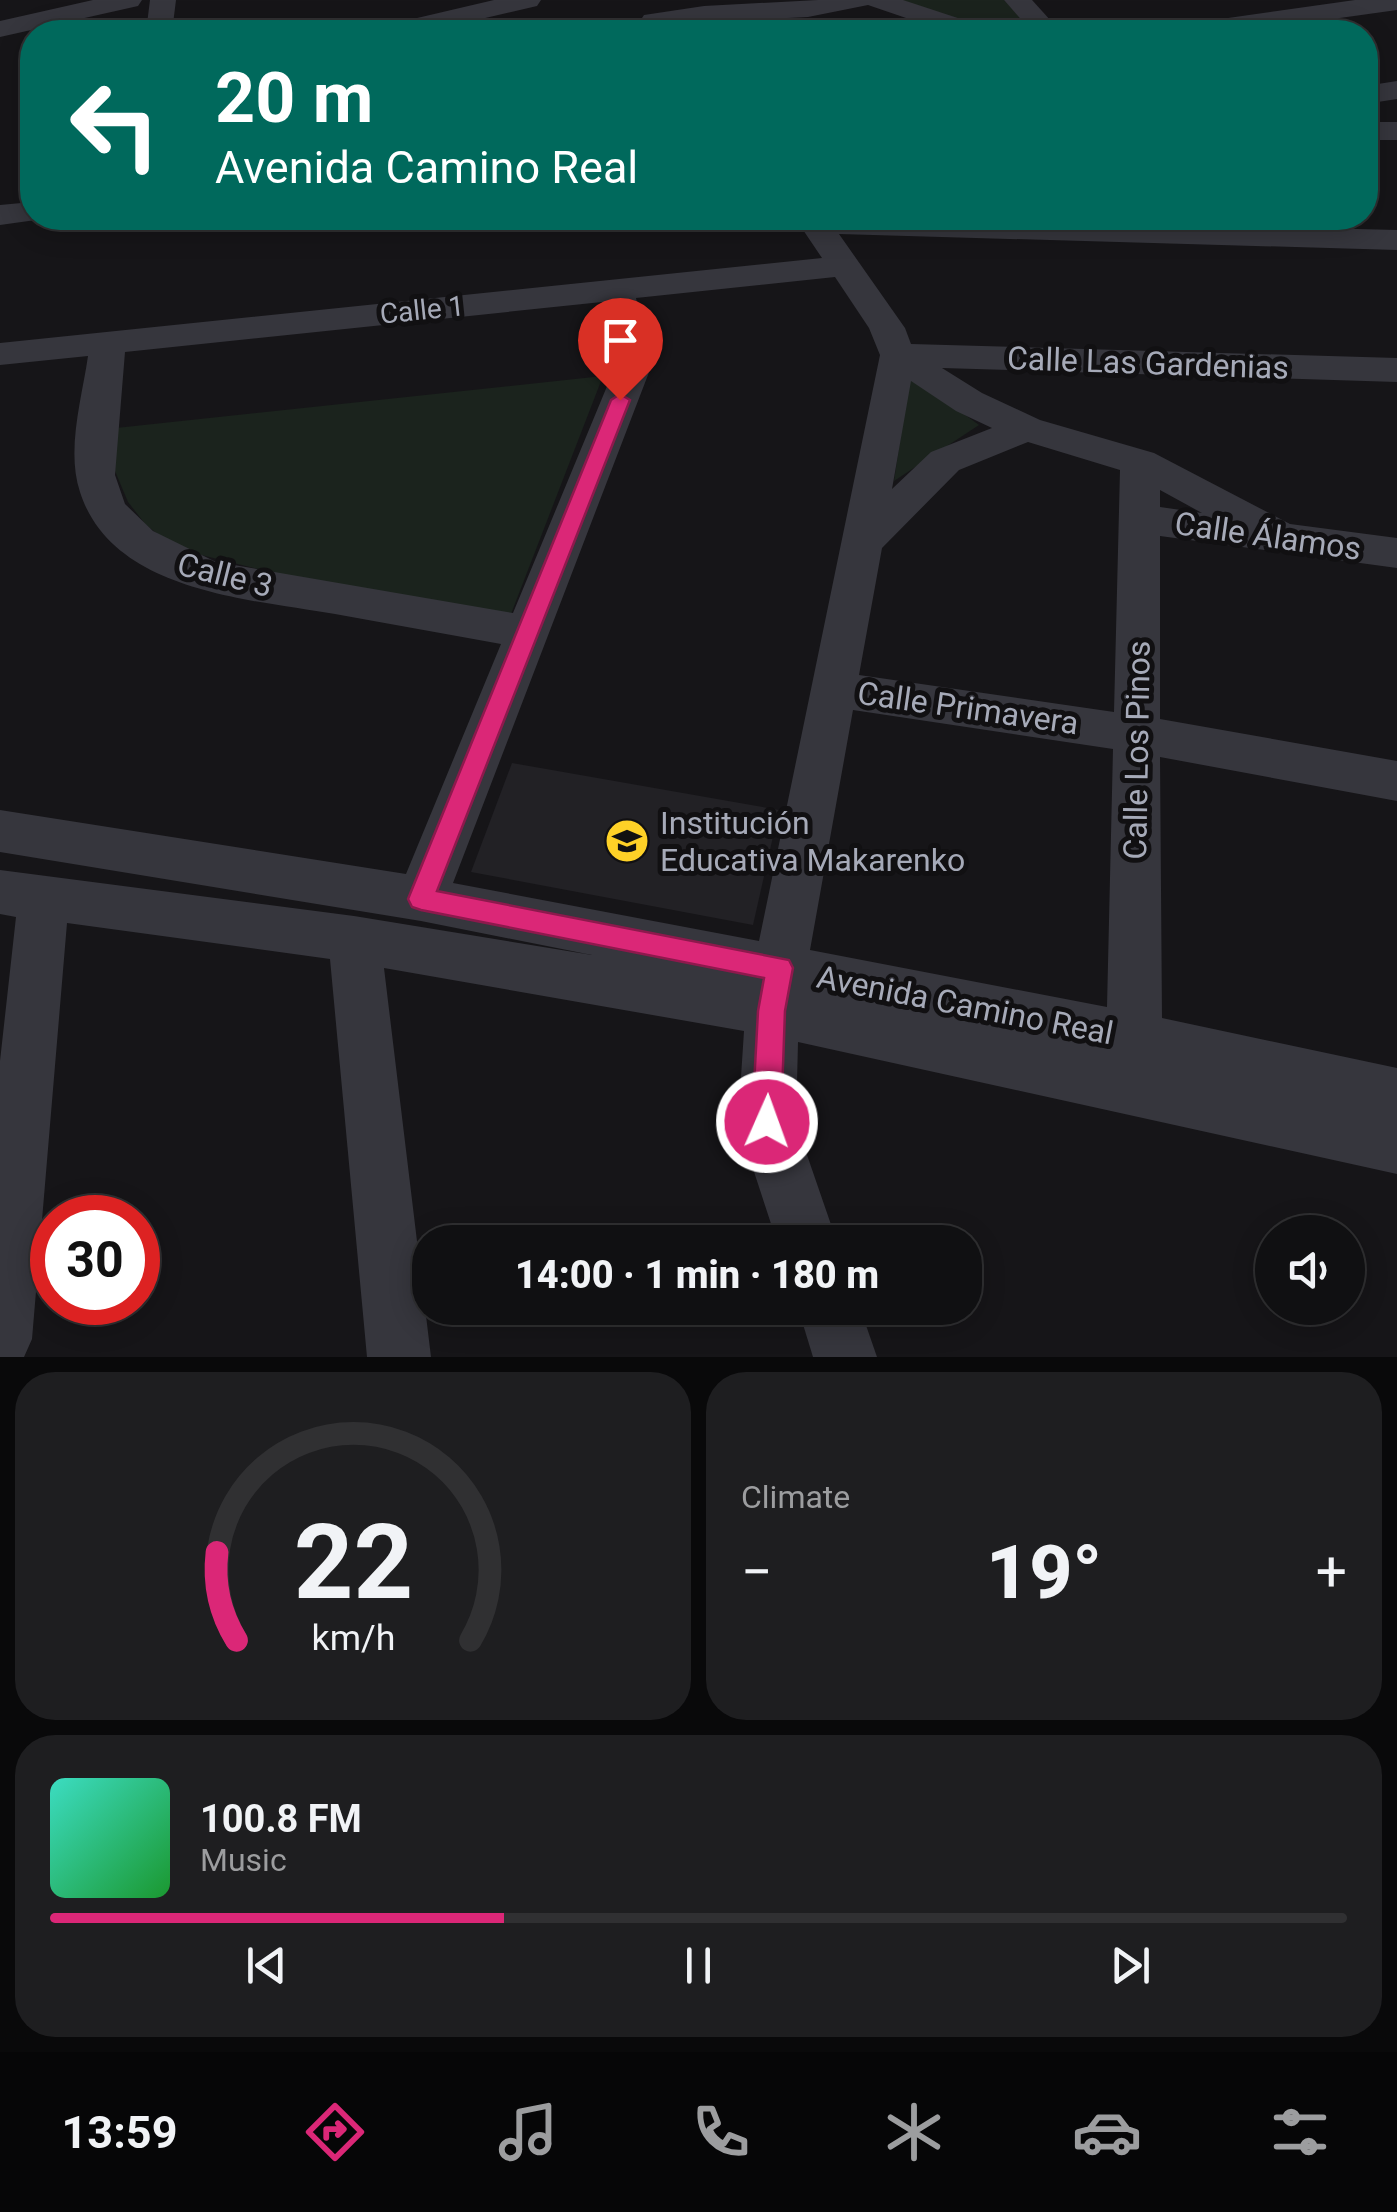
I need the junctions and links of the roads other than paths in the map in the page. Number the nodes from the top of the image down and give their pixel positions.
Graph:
1 (129, 0) edge
2 (528, 0) edge
3 (858, 0) edge
4 (878, 0) edge
5 (1017, 0) edge
6 (1397, 2) edge
7 (631, 3) dead end
8 (799, 5) edge
9 (40, 20) edge
10 (454, 20) edge
11 (652, 20) edge
12 (672, 20) edge
13 (937, 20) edge
14 (1035, 20) edge
15 (1270, 20) edge
16 (820, 230) edge
17 (1105, 230) edge
18 (1397, 240) edge
19 (844, 266) junction
20 (617, 290) junction
21 (108, 344) junction
22 (0, 354) edge
23 (898, 356) junction
24 (1397, 370) edge
25 (1026, 429) junction
26 (1140, 462) junction
27 (1140, 519) junction
28 (1282, 538) junction
29 (862, 544) junction
30 (1397, 553) edge
31 (528, 632) junction
32 (834, 689) junction
33 (1138, 734) junction
34 (1397, 781) edge
35 (0, 831) edge
36 (22, 895) edge
37 (421, 899) junction
38 (354, 939) junction
39 (776, 990) junction
40 (1136, 1038) junction
41 (1397, 1095) edge
42 (1397, 1145) edge
43 (801, 1225) edge
44 (834, 1325) edge
45 (0, 1339) edge
46 (399, 1357) edge
47 (845, 1357) edge

1 - 9 street
2 - 10 street
3 - 8 street
4 - 13 street
5 - 14 street
6 - 15 street
7 - 11 street
8 - 12 street
16 - 19 street
17 - 18 street
19 - 20 street, Calle 1
19 - 23 street
20 - 21 street, Calle 1
20 - 31 street
21 - 22 street, Calle 1
21 - 31 street, Calle 3
23 - 24 street, Calle Las Gardenias
23 - 25 street
23 - 29 street
25 - 26 street
25 - 29 street
26 - 27 street, Calle Los Pinos
26 - 28 street
27 - 28 street, Calle Álamos
27 - 33 street, Calle Los Pinos
28 - 30 street, Calle Álamos
29 - 32 street
31 - 37 street
32 - 33 street, Calle Primavera
32 - 39 street
33 - 34 street, Calle Primavera
33 - 40 street, Calle Los Pinos
35 - 37 street, Avenida Camino Real
36 - 38 street, Avenida Camino Real
36 - 45 street
37 - 39 street, Avenida Camino Real
38 - 39 street, Avenida Camino Real
38 - 46 street
39 - 40 street, Avenida Camino Real
39 - 42 street, Avenida Camino Real
39 - 43 street
40 - 41 street, Avenida Camino Real
44 - 47 street

